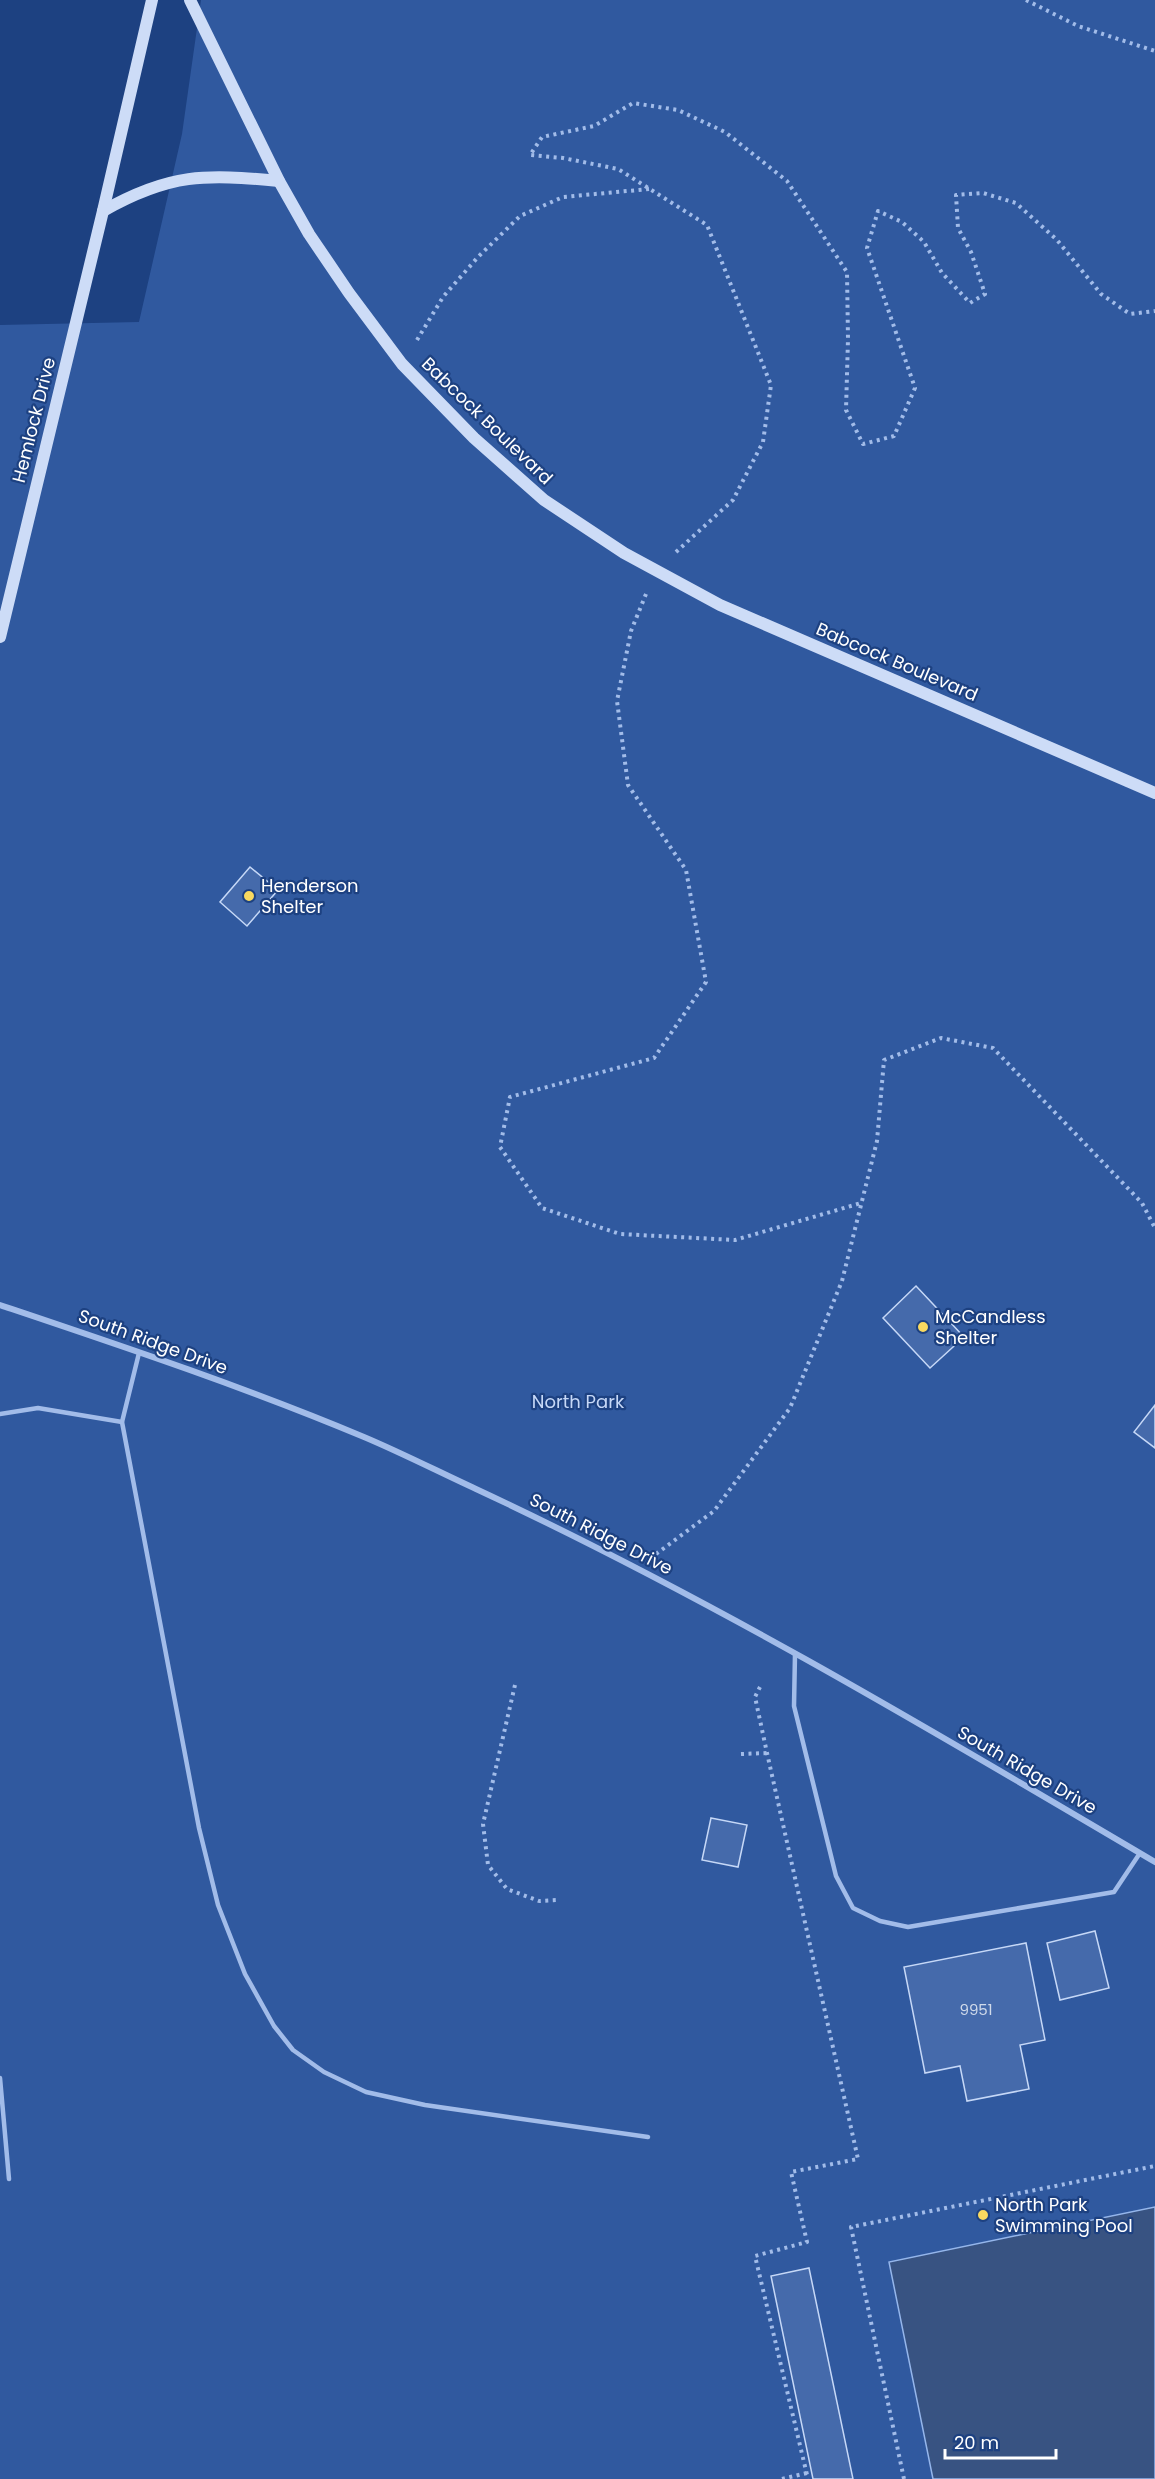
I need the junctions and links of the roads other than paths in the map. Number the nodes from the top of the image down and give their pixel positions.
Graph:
1 (152, 0) edge
2 (190, 0) edge
3 (279, 181) junction
4 (104, 211) junction
5 (4, 606) edge
6 (0, 637) edge
7 (1155, 793) edge
8 (0, 1305) edge
9 (139, 1353) junction
10 (0, 1414) edge
11 (122, 1422) junction
12 (795, 1654) junction
13 (1140, 1853) junction
14 (1155, 1862) edge
15 (0, 2078) edge
16 (648, 2137) dead end
17 (9, 2179) dead end

1 - 4 main road, Hemlock Drive
2 - 3 main road, Babcock Boulevard
3 - 4 main road
3 - 7 main road, Babcock Boulevard
4 - 5 main road, Hemlock Drive
5 - 6 main road, Hemlock Drive
8 - 9 street, South Ridge Drive
9 - 11 lane
9 - 12 street, South Ridge Drive
10 - 11 lane
11 - 16 lane
12 - 13 street, South Ridge Drive
12 - 13 lane
13 - 14 street, South Ridge Drive
15 - 17 lane

